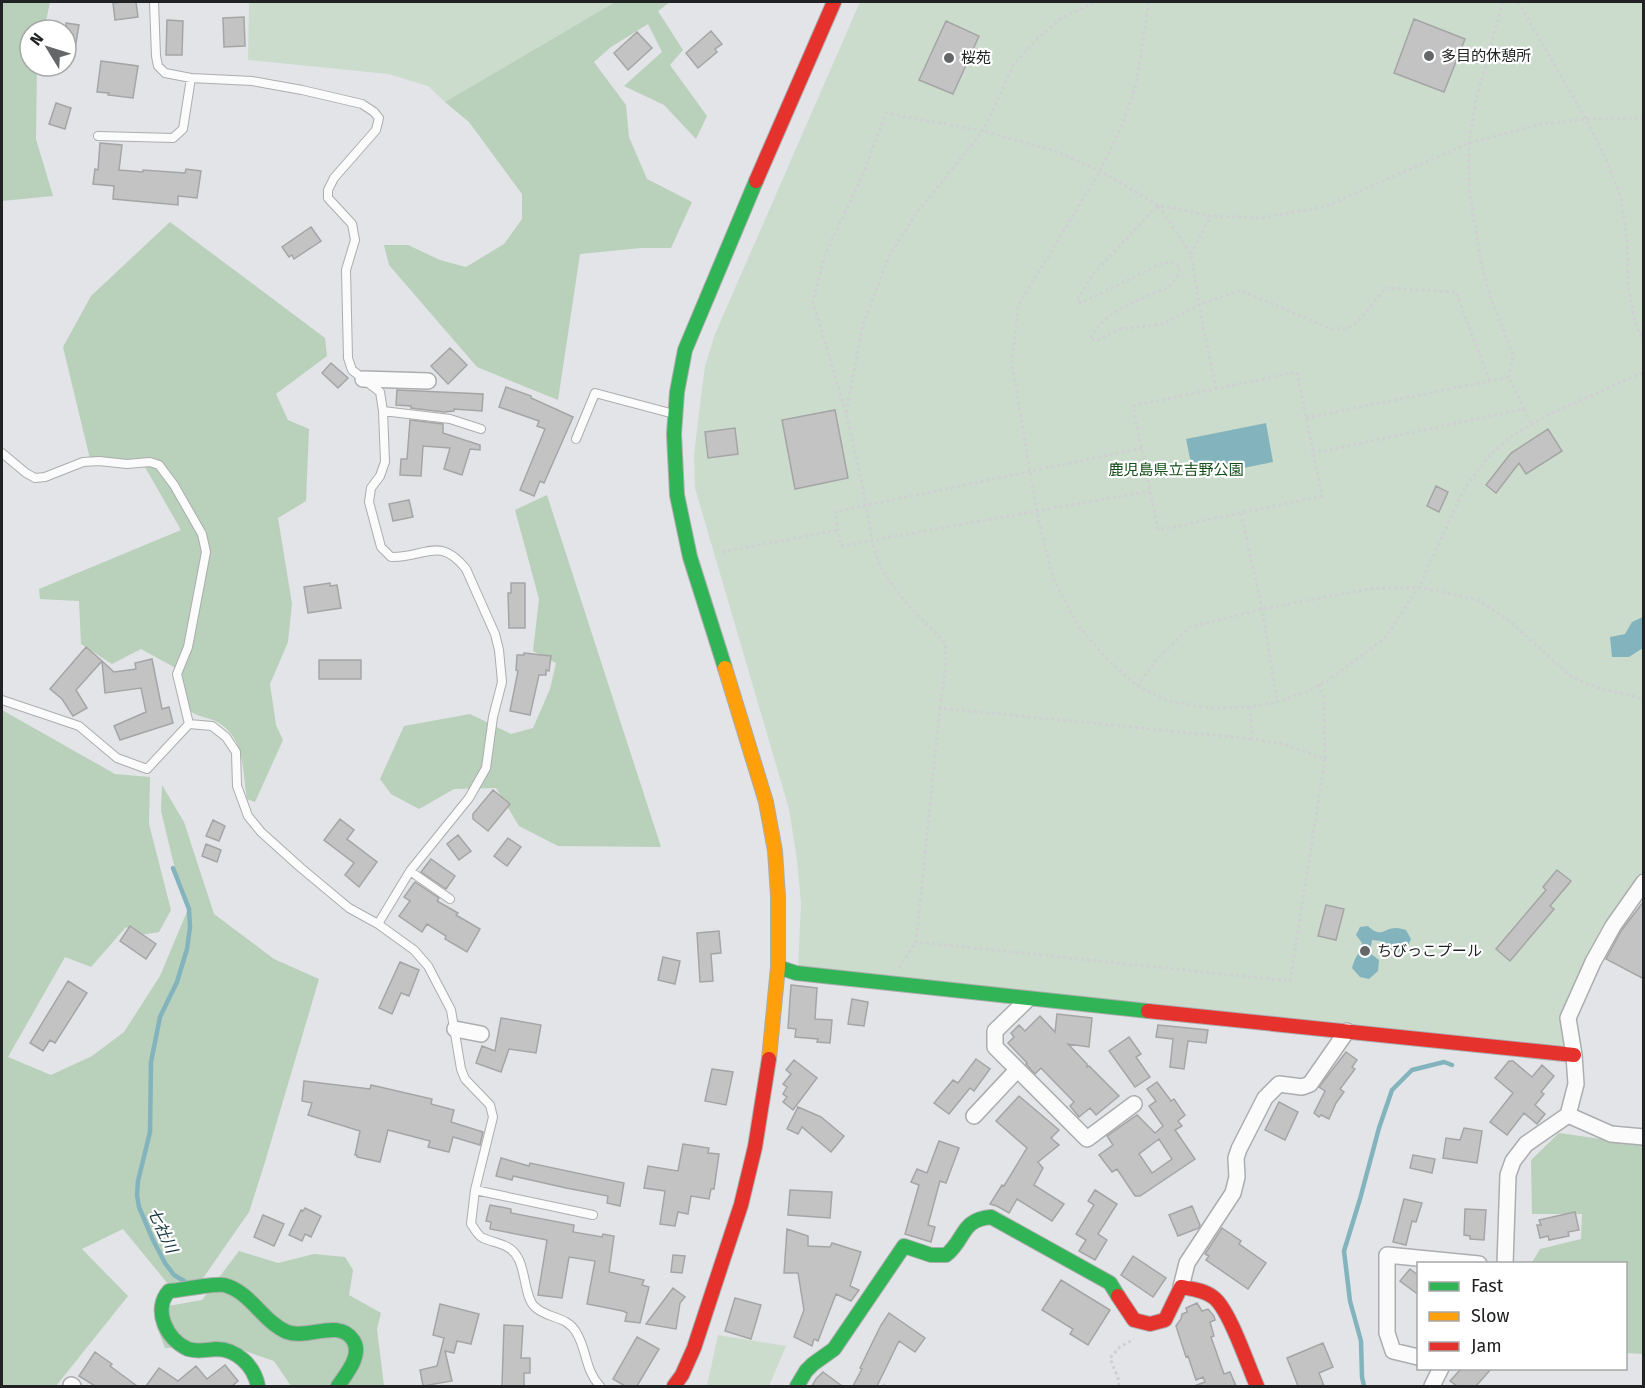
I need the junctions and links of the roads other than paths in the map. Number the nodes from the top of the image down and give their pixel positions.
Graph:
1 (154, 2) edge
2 (834, 2) edge
3 (191, 78) junction
4 (98, 136) dead end
5 (363, 379) junction
6 (428, 381) dead end
7 (383, 411) junction
8 (675, 414) junction
9 (481, 429) dead end
10 (576, 439) dead end
11 (2, 453) edge
12 (2, 700) edge
13 (189, 724) junction
14 (410, 871) junction
15 (1644, 882) edge
16 (450, 899) dead end
17 (378, 924) junction
18 (778, 967) junction
19 (1028, 999) junction
20 (455, 1029) junction
21 (1347, 1031) junction
22 (482, 1034) dead end
23 (1574, 1055) junction
24 (1017, 1070) junction
25 (1134, 1104) dead end
26 (1568, 1115) junction
27 (975, 1116) dead end
28 (1644, 1137) edge
29 (475, 1190) junction
30 (593, 1215) dead end
31 (1469, 1262) edge
32 (1505, 1262) edge
33 (1181, 1287) junction
34 (1417, 1357) edge
35 (1440, 1370) edge
36 (258, 1386) edge
37 (338, 1386) edge
38 (600, 1386) edge
39 (674, 1386) edge
40 (797, 1386) edge
41 (1257, 1386) edge
42 (1432, 1386) edge

1 - 3 lane
2 - 8 street
3 - 4 lane
3 - 5 lane
5 - 6 street
5 - 7 lane
7 - 9 lane
7 - 14 lane
8 - 10 lane
8 - 18 street
11 - 13 lane
12 - 13 lane
13 - 17 lane
14 - 16 lane
14 - 17 lane
15 - 23 street
17 - 20 lane
18 - 19 street
18 - 39 street
19 - 21 street
19 - 24 street
20 - 22 street
20 - 29 lane
21 - 23 street
21 - 33 street
23 - 26 street
24 - 25 street
24 - 27 street
26 - 28 street
26 - 32 street
29 - 30 lane
29 - 38 lane
31 - 34 street
33 - 40 street
33 - 41 street
35 - 42 street
36 - 37 street

